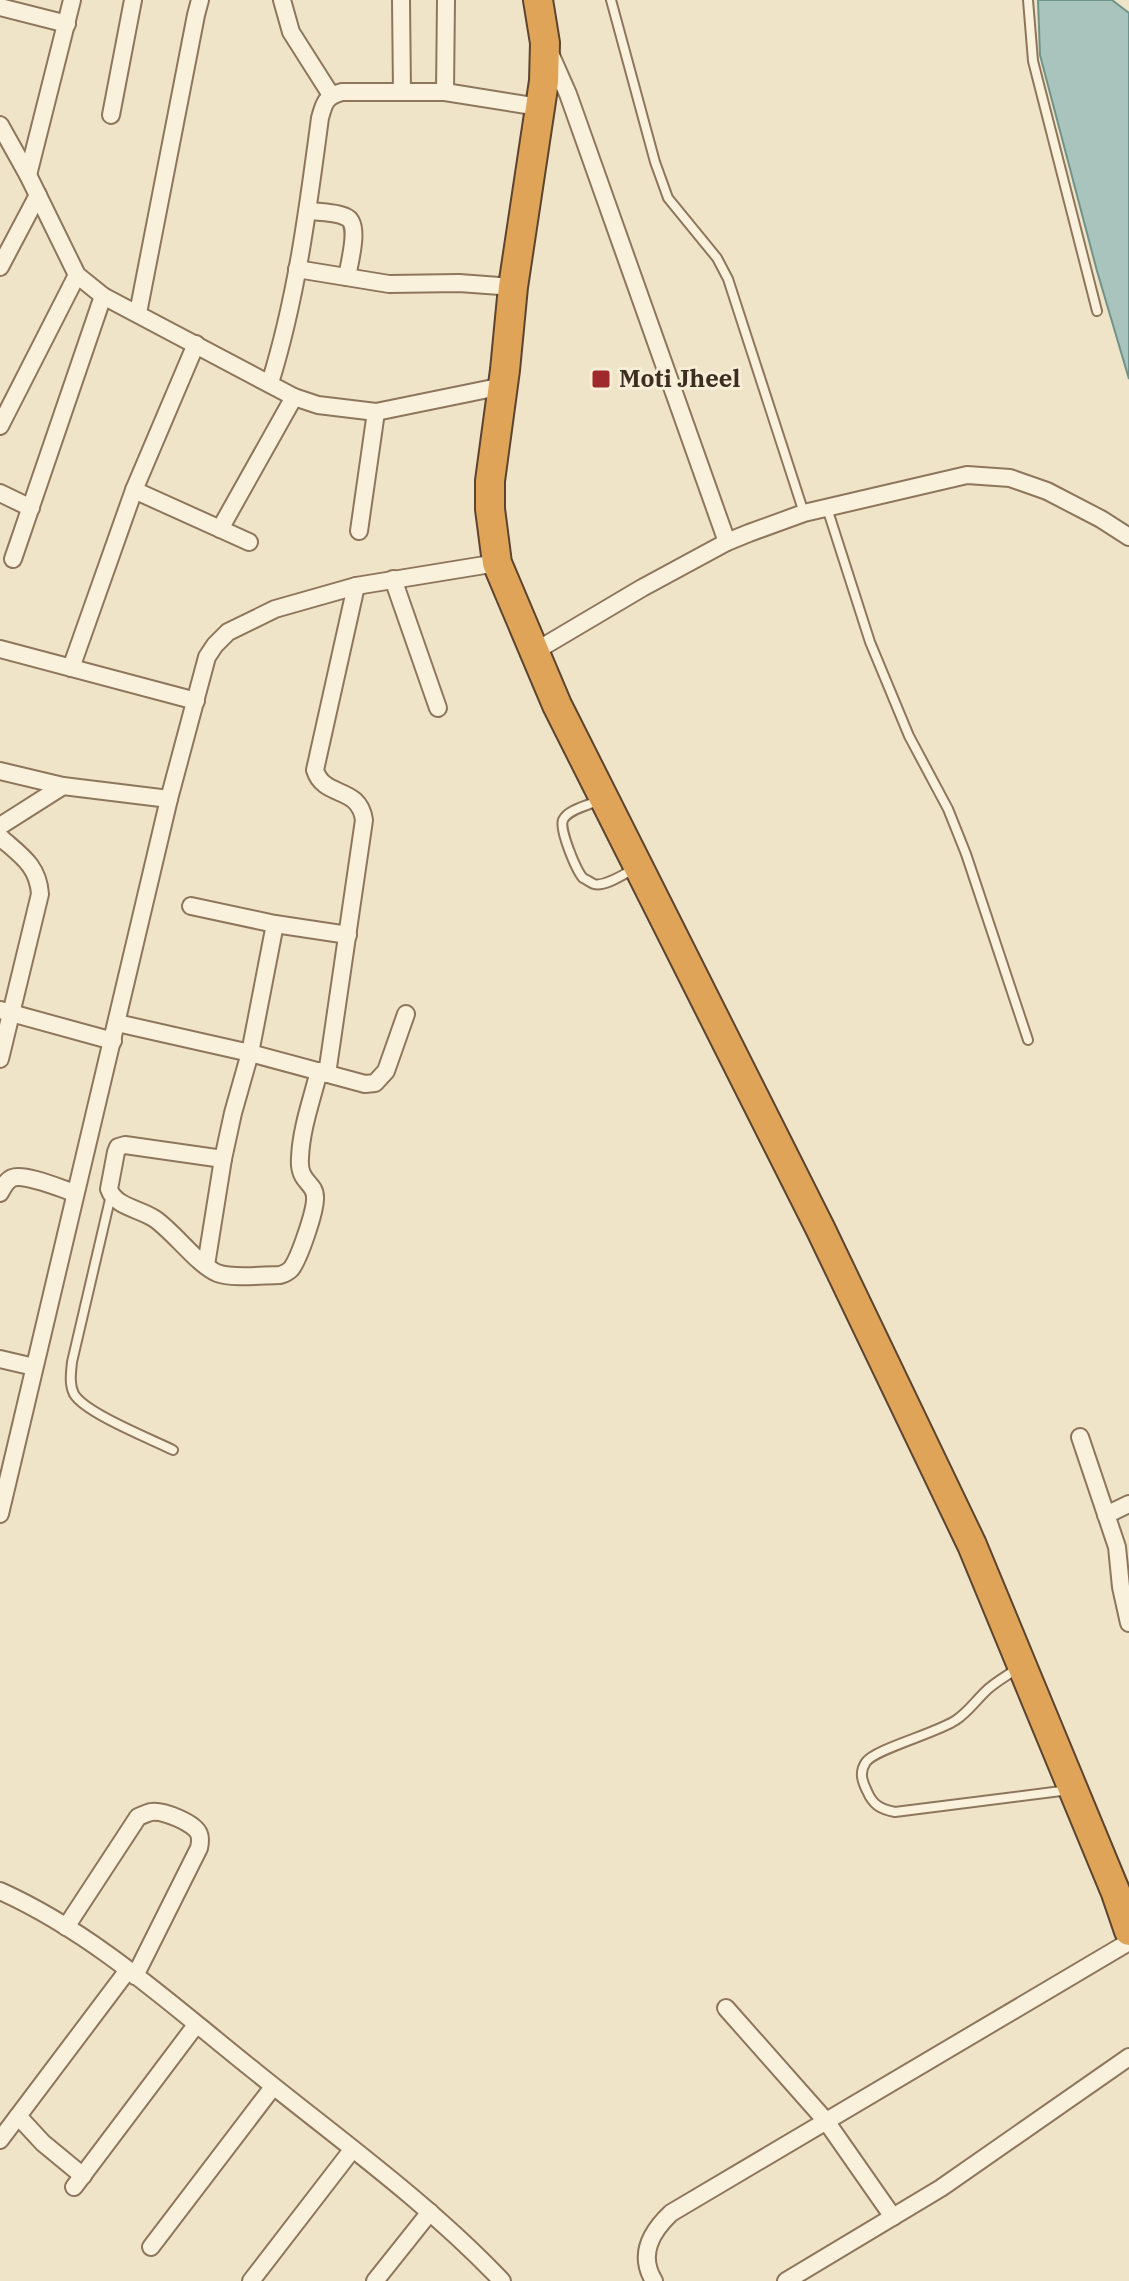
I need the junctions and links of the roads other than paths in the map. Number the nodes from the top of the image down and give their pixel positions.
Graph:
1 (72, 0) edge
2 (133, 0) edge
3 (200, 0) edge
4 (282, 0) edge
5 (401, 0) edge
6 (446, 0) edge
7 (538, 0) edge
8 (611, 0) edge
9 (1028, 0) edge
10 (0, 7) edge
11 (67, 24) junction
12 (545, 43) junction
13 (402, 91) junction
14 (445, 92) junction
15 (331, 95) junction
16 (539, 107) junction
17 (111, 115) dead end
18 (0, 125) edge
19 (28, 175) junction
20 (38, 195) junction
21 (308, 211) junction
22 (0, 267) edge
23 (297, 269) junction
24 (77, 275) junction
25 (347, 277) junction
26 (513, 287) junction
27 (103, 296) junction
28 (1097, 311) dead end
29 (138, 313) junction
30 (196, 344) junction
31 (270, 383) junction
32 (503, 386) junction
33 (294, 397) junction
34 (376, 412) junction
35 (0, 426) edge
36 (134, 490) junction
37 (0, 493) edge
38 (31, 508) junction
39 (827, 508) junction
40 (804, 513) junction
41 (220, 529) junction
42 (359, 531) dead end
43 (1129, 537) edge
44 (249, 542) dead end
45 (727, 542) junction
46 (13, 559) dead end
47 (497, 563) junction
48 (393, 579) junction
49 (356, 586) junction
50 (0, 649) edge
51 (534, 652) junction
52 (71, 668) junction
53 (196, 701) junction
54 (438, 708) dead end
55 (0, 771) edge
56 (63, 786) junction
57 (169, 799) junction
58 (604, 799) junction
59 (0, 826) edge
60 (0, 837) edge
61 (639, 867) junction
62 (191, 906) dead end
63 (275, 924) junction
64 (348, 935) junction
65 (6, 1012) edge
66 (406, 1014) dead end
67 (117, 1023) junction
68 (1028, 1040) dead end
69 (113, 1041) junction
70 (250, 1053) junction
71 (0, 1059) edge
72 (323, 1073) junction
73 (223, 1159) junction
74 (80, 1175) junction
75 (110, 1188) junction
76 (0, 1193) edge
77 (75, 1193) junction
78 (206, 1265) junction
79 (0, 1359) edge
80 (34, 1367) junction
81 (1080, 1437) dead end
82 (173, 1450) dead end
83 (1129, 1504) edge
84 (0, 1514) edge
85 (1106, 1515) junction
86 (1129, 1623) edge
87 (1022, 1666) junction
88 (1073, 1790) junction
89 (0, 1891) edge
90 (66, 1927) junction
91 (1129, 1931) edge
92 (1129, 1942) edge
93 (132, 1973) junction
94 (726, 2008) dead end
95 (196, 2025) junction
96 (1129, 2057) edge
97 (273, 2087) junction
98 (18, 2116) junction
99 (826, 2121) junction
100 (0, 2140) edge
101 (352, 2150) junction
102 (430, 2212) junction
103 (893, 2217) junction
104 (151, 2247) dead end
105 (251, 2281) edge
106 (375, 2281) edge
107 (502, 2281) edge
108 (654, 2281) edge
109 (786, 2281) edge

1 - 11 street
2 - 17 street
3 - 29 street
4 - 15 street
5 - 13 street
6 - 14 street
7 - 12 highway
8 - 40 lane
9 - 28 lane
10 - 11 street
11 - 19 street
12 - 16 highway
12 - 45 street
13 - 14 street
13 - 15 street
14 - 16 street
15 - 21 street
16 - 26 highway
18 - 19 street
19 - 20 street
20 - 22 street
20 - 24 street
21 - 23 street
21 - 25 street
23 - 25 street
23 - 31 street
24 - 27 street
24 - 35 street
25 - 26 street
26 - 32 highway
27 - 29 street
27 - 38 street
29 - 30 street
30 - 31 street
30 - 36 street
31 - 33 street
32 - 34 street
32 - 47 highway
33 - 34 street
33 - 41 street
34 - 42 street
36 - 41 street
36 - 52 street
37 - 38 street
38 - 46 street
39 - 40 street
39 - 43 street
39 - 68 lane
40 - 45 street
41 - 44 street
45 - 51 street
47 - 48 street
47 - 51 highway
48 - 49 street
48 - 54 street
49 - 53 street
49 - 64 street
50 - 52 street
51 - 58 highway
52 - 53 street
53 - 57 street
55 - 56 street
56 - 57 street
56 - 59 street
57 - 67 street
58 - 61 highway
58 - 61 lane
60 - 65 street
61 - 87 highway
62 - 63 street
63 - 64 street
63 - 70 street
64 - 72 street
65 - 69 street
65 - 71 street
66 - 72 street
67 - 69 street
67 - 70 street
69 - 74 street
70 - 72 street
70 - 73 street
72 - 78 street
73 - 75 street
73 - 78 street
74 - 75 street
74 - 77 street
75 - 78 street
75 - 82 lane
76 - 77 street
77 - 80 street
79 - 80 street
80 - 84 street
81 - 85 street
83 - 85 street
85 - 86 street
87 - 88 highway
87 - 88 lane
88 - 91 highway
89 - 90 street
90 - 93 street
90 - 93 street
92 - 99 street
93 - 95 street
93 - 98 street
94 - 99 street
95 - 97 street
95 - 98 street
96 - 103 street
97 - 101 street
97 - 104 street
98 - 100 street
99 - 103 street
99 - 108 street
101 - 102 street
101 - 105 street
102 - 106 street
102 - 107 street
103 - 109 street

